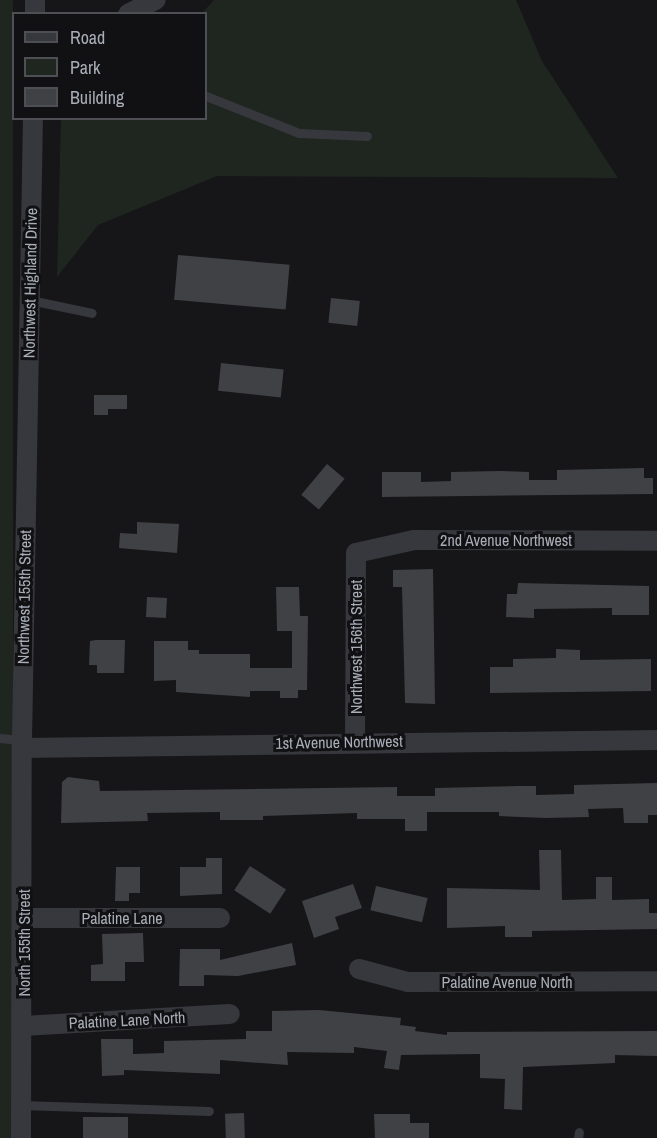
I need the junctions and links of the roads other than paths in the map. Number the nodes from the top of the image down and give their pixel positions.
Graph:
1 (156, 0) edge
2 (132, 12) edge
3 (207, 96) edge
4 (33, 120) edge
5 (367, 135) dead end
6 (30, 300) junction
7 (92, 313) dead end
8 (26, 447) joint
9 (657, 541) edge
10 (356, 553) joint
11 (0, 738) edge
12 (657, 740) edge
13 (355, 741) junction
14 (22, 744) junction
15 (24, 918) junction
16 (220, 918) dead end
17 (359, 969) dead end
18 (657, 981) edge
19 (230, 1014) dead end
20 (23, 1026) junction
21 (21, 1105) junction
22 (209, 1111) dead end
23 (21, 1138) edge

1 - 2 street
3 - 5 lane
4 - 6 street, Northwest Highland Drive
6 - 7 lane
6 - 8 street, Northwest Highland Drive
8 - 14 street, Northwest 155th Street
9 - 10 street, 2nd Avenue Northwest
10 - 13 street, Northwest 156th Street
11 - 14 lane
12 - 13 street, 1st Avenue Northwest
13 - 14 street, 1st Avenue Northwest
14 - 15 street, North 155th Street
15 - 16 street, Palatine Lane
15 - 20 street, North 155th Street
17 - 18 street, Palatine Avenue North
19 - 20 street, Palatine Lane North
20 - 21 street, North 155th Street
21 - 22 lane
21 - 23 street, North 155th Street

